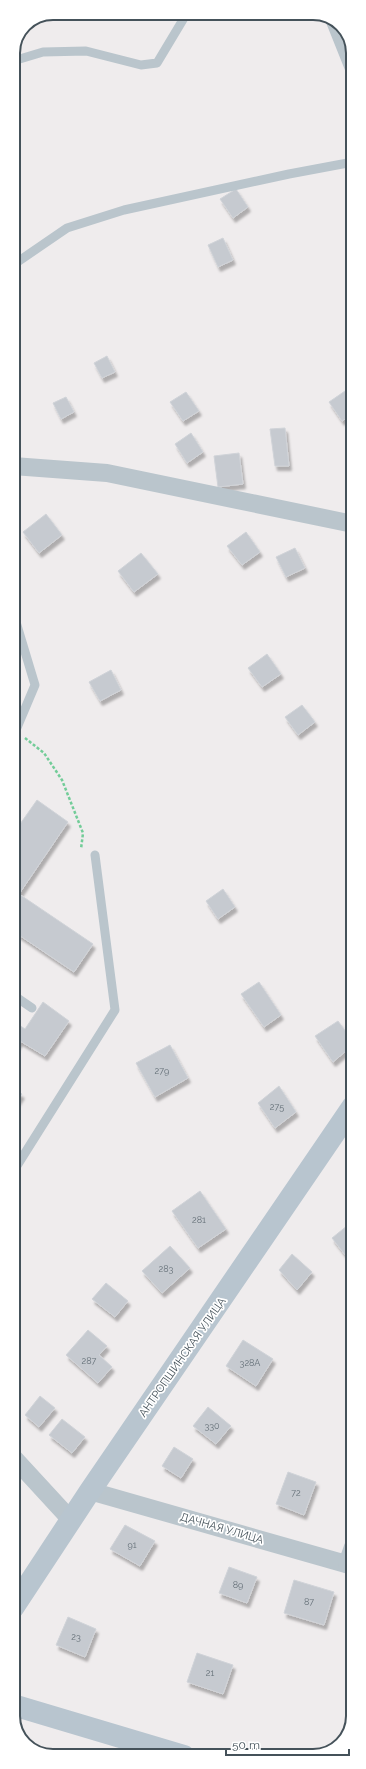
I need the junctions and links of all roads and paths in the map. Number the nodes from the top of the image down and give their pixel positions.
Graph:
1 (183, 20) edge
2 (332, 25) edge
3 (20, 59) edge
4 (346, 60) edge
5 (346, 163) edge
6 (20, 260) edge
7 (20, 467) edge
8 (346, 523) edge
9 (20, 635) edge
10 (20, 721) edge
11 (20, 733) edge
12 (81, 849) dead end
13 (95, 855) dead end
14 (20, 1000) edge
15 (32, 1008) dead end
16 (346, 1116) edge
17 (20, 1161) edge
18 (20, 1465) edge
19 (90, 1491) junction
20 (71, 1520) junction
21 (346, 1564) edge
22 (20, 1597) edge
23 (20, 1707) edge
24 (161, 1749) edge

1 - 3 lane
2 - 4 lane
5 - 6 lane
7 - 8 street
9 - 10 lane
11 - 12 path
13 - 17 lane
14 - 15 lane
16 - 19 street, АНТРОПШИНСКАЯ УЛИЦА
18 - 20 street
19 - 20 street, АНТРОПШИНСКАЯ УЛИЦА
19 - 21 street, ДАЧНАЯ УЛИЦА
20 - 22 street, АНТРОПШИНСКАЯ УЛИЦА
23 - 24 street

